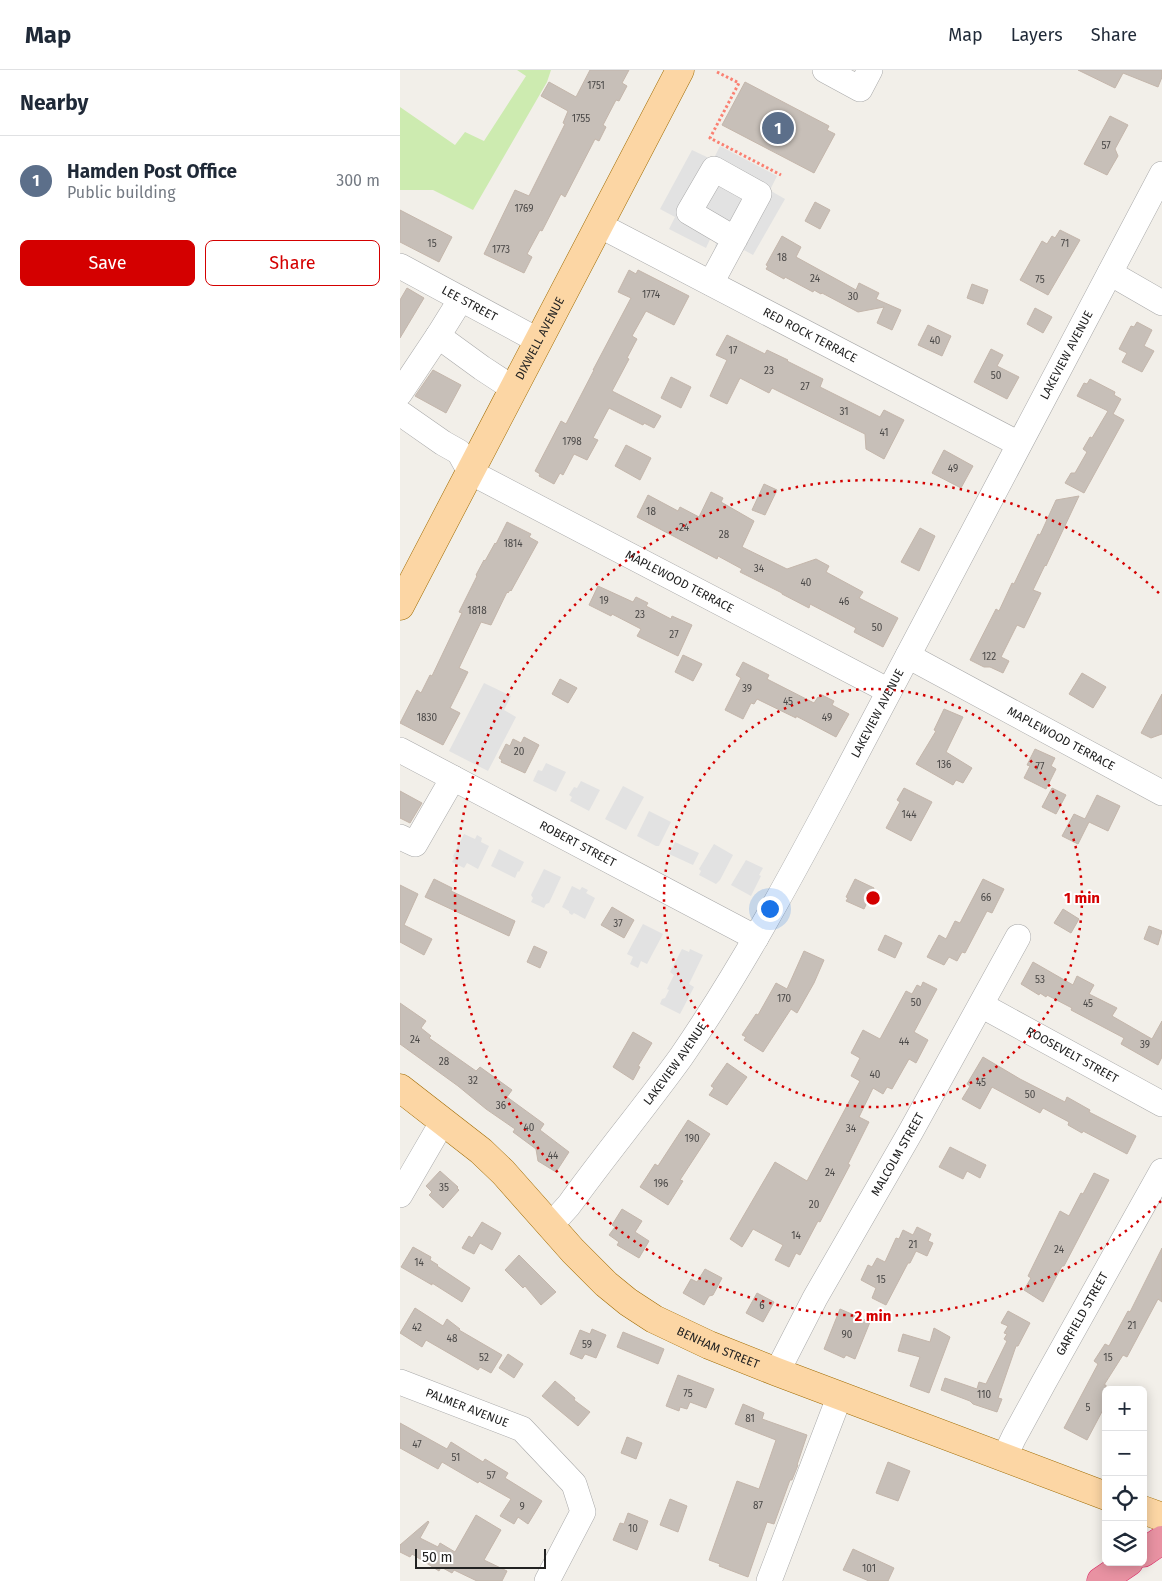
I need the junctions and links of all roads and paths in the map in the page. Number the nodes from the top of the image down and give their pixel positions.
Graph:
1 (680, 70) edge
2 (825, 70) edge
3 (870, 70) edge
4 (717, 72) dead end
5 (1162, 174) edge
6 (781, 175) dead end
7 (599, 225) junction
8 (735, 239) dead end
9 (400, 266) edge
10 (1110, 273) junction
11 (711, 283) junction
12 (461, 299) junction
13 (1162, 303) edge
14 (438, 336) junction
15 (539, 342) junction
16 (514, 389) junction
17 (400, 394) edge
18 (400, 413) edge
19 (1019, 444) junction
20 (470, 472) junction
21 (400, 606) edge
22 (908, 656) junction
23 (889, 691) junction
24 (400, 750) edge
25 (453, 778) junction
26 (1162, 793) edge
27 (400, 837) edge
28 (1018, 937) dead end
29 (756, 938) junction
30 (981, 1005) junction
31 (400, 1088) edge
32 (1162, 1104) edge
33 (443, 1121) junction
34 (1162, 1171) edge
35 (400, 1195) edge
36 (550, 1226) junction
37 (777, 1372) junction
38 (400, 1382) edge
39 (840, 1396) junction
40 (1004, 1458) junction
41 (1102, 1495) edge
42 (1147, 1511) edge
43 (1162, 1517) edge
44 (1162, 1540) edge
45 (1147, 1550) edge
46 (1123, 1566) edge
47 (547, 1581) edge
48 (769, 1581) edge
49 (1101, 1581) edge

1 - 7 main road, DIXWELL AVENUE
2 - 3 street
4 - 6 path
5 - 10 street, LAKEVIEW AVENUE
7 - 11 street, RED ROCK TERRACE
7 - 15 main road, DIXWELL AVENUE
8 - 11 street
9 - 12 street, LEE STREET
10 - 13 street
10 - 19 street, LAKEVIEW AVENUE
11 - 19 street, RED ROCK TERRACE
12 - 14 street
12 - 15 street, LEE STREET
14 - 16 street
14 - 17 street
15 - 16 main road, DIXWELL AVENUE
16 - 20 main road, DIXWELL AVENUE
18 - 20 street
19 - 22 street, LAKEVIEW AVENUE
20 - 21 main road, DIXWELL AVENUE
20 - 23 street, MAPLEWOOD TERRACE
22 - 23 street, LAKEVIEW AVENUE
22 - 26 street, MAPLEWOOD TERRACE
23 - 29 street, LAKEVIEW AVENUE
24 - 25 street, ROBERT STREET
25 - 27 street
25 - 29 street, ROBERT STREET
28 - 30 street, MALCOLM STREET
29 - 36 street, LAKEVIEW AVENUE
30 - 32 street, ROOSEVELT STREET
30 - 37 street, MALCOLM STREET
31 - 33 main road, BENHAM STREET
33 - 35 street
33 - 36 main road, BENHAM STREET
34 - 40 street, GARFIELD STREET
36 - 37 main road, BENHAM STREET
37 - 39 main road, BENHAM STREET
38 - 47 street, PALMER AVENUE
39 - 40 main road, BENHAM STREET
39 - 48 street
40 - 41 main road, BENHAM STREET
42 - 43 main road
44 - 45 highway
46 - 49 highway

